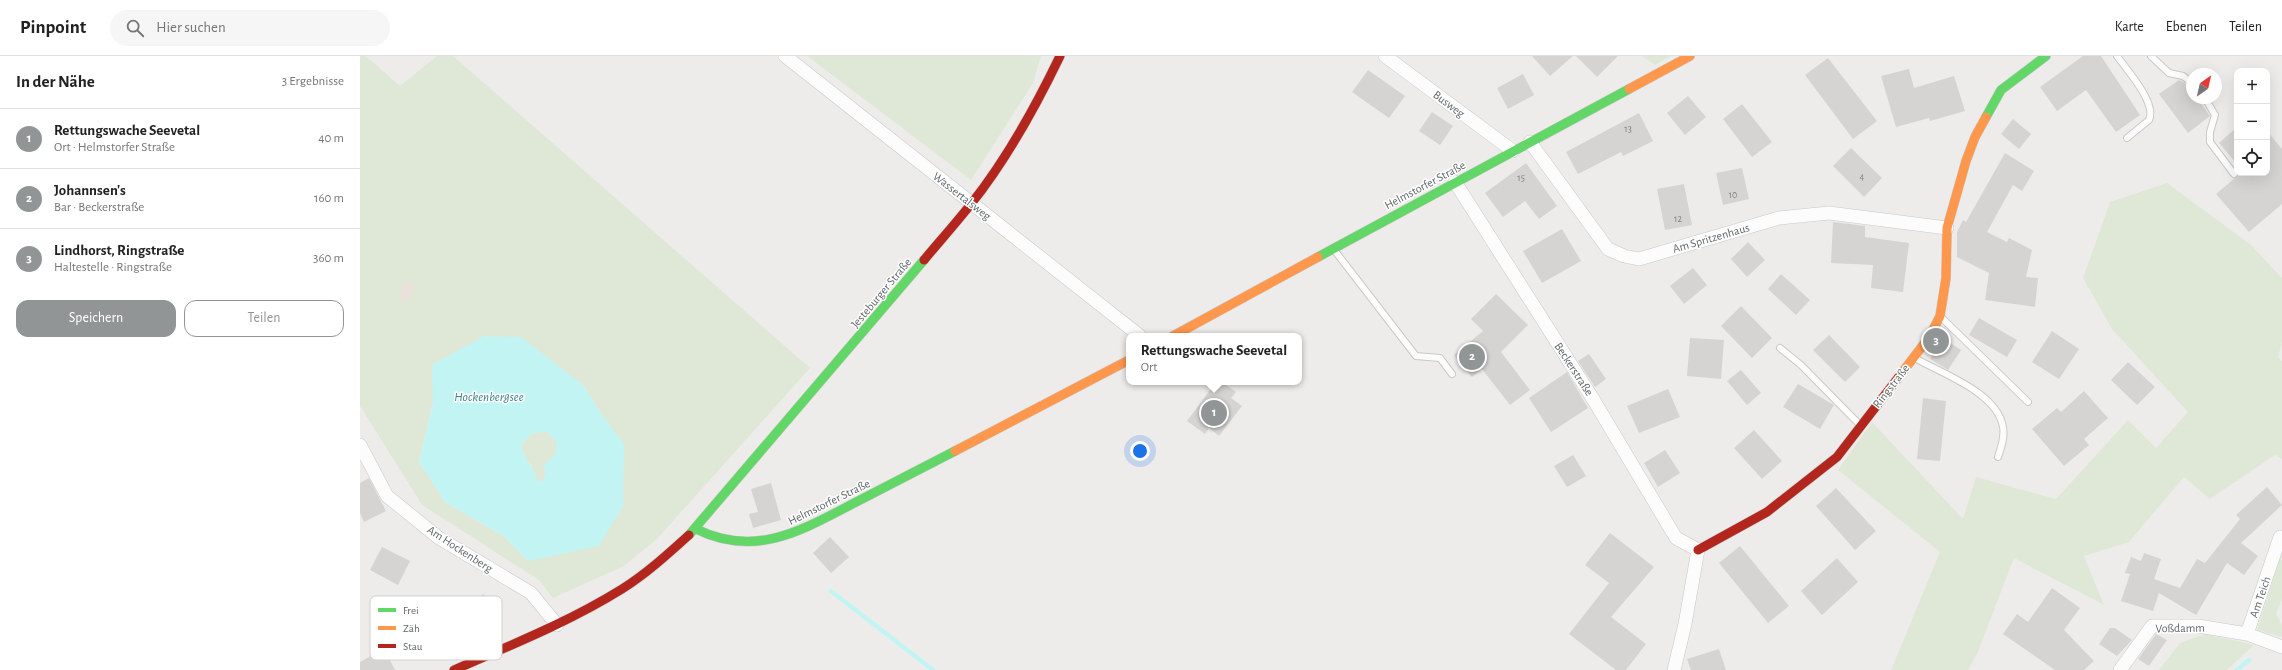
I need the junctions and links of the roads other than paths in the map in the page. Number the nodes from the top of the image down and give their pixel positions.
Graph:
1 (785, 56) edge
2 (1060, 56) edge
3 (1385, 56) edge
4 (1690, 56) edge
5 (2046, 56) edge
6 (2117, 56) edge
7 (2151, 56) edge
8 (2186, 78) edge
9 (2209, 104) edge
10 (2127, 138) dead end
11 (1530, 142) junction
12 (1512, 151) junction
13 (2234, 174) dead end
14 (1454, 182) junction
15 (971, 204) junction
16 (1947, 228) junction
17 (1332, 249) junction
18 (1940, 316) junction
19 (1136, 333) edge
20 (1178, 333) edge
21 (1780, 348) dead end
22 (1914, 358) junction
23 (1126, 362) edge
24 (1452, 374) dead end
25 (2028, 402) dead end
26 (1861, 426) junction
27 (360, 446) edge
28 (1998, 457) dead end
29 (696, 529) junction
30 (2280, 536) dead end
31 (1698, 550) junction
32 (557, 625) junction
33 (2247, 634) junction
34 (2282, 647) edge
35 (502, 649) edge
36 (477, 660) edge
37 (454, 670) edge
38 (1674, 670) edge
39 (2120, 670) edge

1 - 15 street, Wassertalsweg
2 - 15 street, Jesteburger Straße
3 - 12 street, Busweg
4 - 11 street, Helmstorfer Straße
5 - 16 street, Ringstraße
6 - 10 lane
7 - 8 lane
9 - 13 lane
11 - 12 street, Helmstorfer Straße
11 - 16 street, Am Spritzenhaus
12 - 14 street, Helmstorfer Straße
14 - 17 street, Helmstorfer Straße
14 - 31 street, Beckerstraße
15 - 19 street, Wassertalsweg
15 - 29 street, Jesteburger Straße
16 - 18 street, Ringstraße
17 - 20 street, Helmstorfer Straße
17 - 24 lane
18 - 22 street, Ringstraße
18 - 25 lane
21 - 26 lane
22 - 26 street, Ringstraße
22 - 28 lane
23 - 29 street, Helmstorfer Straße
26 - 31 street, Ringstraße
27 - 32 street, Am Hockenberg
29 - 32 street
30 - 33 street, Am Teich
31 - 38 street
32 - 35 street
33 - 34 street, Voßdamm
33 - 39 street, Voßdamm
36 - 37 street

